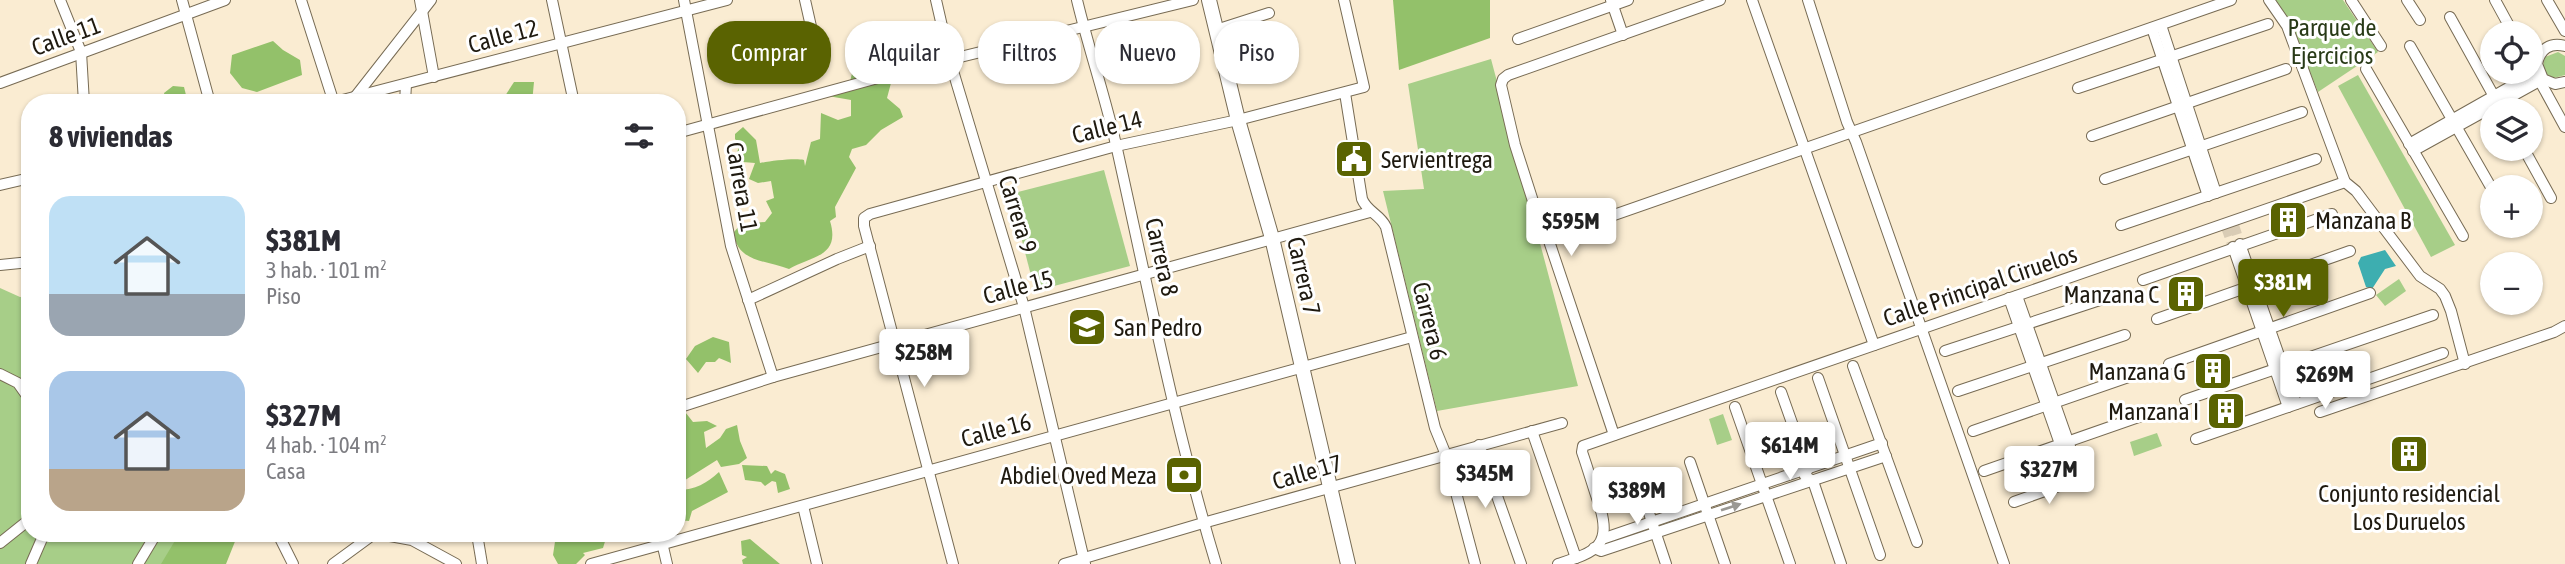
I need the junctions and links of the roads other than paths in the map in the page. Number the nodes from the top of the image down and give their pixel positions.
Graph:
1 (60, 0) edge
2 (182, 0) edge
3 (225, 0) edge
4 (301, 0) edge
5 (431, 0) edge
6 (552, 0) edge
7 (727, 0) edge
8 (805, 0) edge
9 (936, 0) edge
10 (1077, 0) edge
11 (1194, 0) edge
12 (1209, 0) edge
13 (1344, 0) edge
14 (1628, 0) edge
15 (1720, 0) edge
16 (1752, 0) edge
17 (1808, 0) edge
18 (2231, 0) edge
19 (2269, 0) edge
20 (2351, 0) edge
21 (2407, 0) edge
22 (2495, 0) edge
23 (2547, 0) edge
24 (1612, 3) edge
25 (685, 5) edge
26 (421, 6) edge
27 (1269, 13) dead end
28 (186, 15) junction
29 (2450, 17) dead end
30 (2420, 20) dead end
31 (810, 21) edge
32 (941, 21) edge
33 (1214, 21) edge
34 (1244, 21) edge
35 (2506, 21) edge
36 (2268, 24) dead end
37 (2156, 26) junction
38 (1084, 28) junction
39 (2565, 31) edge
40 (1623, 35) junction
41 (1518, 38) dead end
42 (562, 42) junction
43 (2381, 46) dead end
44 (2410, 46) dead end
45 (2565, 46) edge
46 (2543, 50) edge
47 (81, 52) junction
48 (964, 58) edge
49 (2167, 58) junction
50 (2286, 69) dead end
51 (2365, 69) dead end
52 (434, 76) junction
53 (2543, 77) edge
54 (2565, 82) edge
55 (0, 83) edge
56 (858, 84) edge
57 (957, 84) edge
58 (1229, 84) edge
59 (2524, 84) edge
60 (2542, 84) edge
61 (406, 85) junction
62 (2078, 89) dead end
63 (1345, 93) junction
64 (83, 94) edge
65 (208, 94) edge
66 (330, 94) edge
67 (357, 94) edge
68 (368, 94) edge
69 (406, 94) edge
70 (572, 94) edge
71 (2495, 98) edge
72 (2505, 98) edge
73 (2183, 105) junction
74 (2480, 111) edge
75 (2302, 113) dead end
76 (1238, 120) junction
77 (2454, 123) junction
78 (710, 126) junction
79 (2565, 127) edge
80 (686, 131) edge
81 (1853, 132) junction
82 (2092, 136) dead end
83 (1116, 146) junction
84 (2197, 148) junction
85 (2411, 148) junction
86 (1804, 149) junction
87 (2316, 159) dead end
88 (2531, 161) edge
89 (2484, 175) edge
90 (2105, 179) dead end
91 (21, 180) edge
92 (986, 181) junction
93 (2345, 182) junction
94 (0, 184) edge
95 (2212, 194) junction
96 (2551, 198) dead end
97 (1370, 212) junction
98 (2332, 214) dead end
99 (2121, 225) dead end
100 (2463, 236) dead end
101 (1272, 238) junction
102 (1548, 238) junction
103 (870, 246) junction
104 (2237, 246) junction
105 (2350, 251) dead end
106 (21, 263) edge
107 (0, 265) edge
108 (1144, 276) junction
109 (2143, 280) dead end
110 (2250, 286) junction
111 (2370, 293) dead end
112 (2013, 297) junction
113 (2109, 297) dead end
114 (748, 300) junction
115 (1024, 307) junction
116 (2433, 315) dead end
117 (2157, 319) dead end
118 (2023, 326) junction
119 (2565, 326) edge
120 (1923, 328) junction
121 (2266, 330) junction
122 (2125, 335) dead end
123 (1412, 337) junction
124 (896, 343) junction
125 (1874, 345) junction
126 (1945, 351) dead end
127 (2443, 353) dead end
128 (2169, 363) dead end
129 (2037, 364) junction
130 (2465, 364) junction
131 (1853, 366) dead end
132 (1301, 368) junction
133 (2279, 368) junction
134 (2140, 373) dead end
135 (0, 374) edge
136 (773, 377) junction
137 (1818, 378) dead end
138 (21, 387) edge
139 (1958, 391) dead end
140 (1781, 392) dead end
141 (2185, 400) dead end
142 (1175, 403) junction
143 (2050, 404) junction
144 (686, 405) edge
145 (2292, 405) junction
146 (1735, 407) dead end
147 (2320, 412) dead end
148 (2150, 413) dead end
149 (1562, 423) dead end
150 (1973, 430) dead end
151 (1532, 431) junction
152 (1614, 435) junction
153 (1054, 436) junction
154 (2196, 439) dead end
155 (1882, 443) junction
156 (2064, 443) junction
157 (1479, 445) junction
158 (1446, 455) junction
159 (1845, 456) junction
160 (1886, 456) junction
161 (1689, 462) dead end
162 (1808, 468) junction
163 (1849, 468) junction
164 (930, 470) junction
165 (1984, 471) dead end
166 (1637, 480) dead end
167 (1812, 481) junction
168 (1330, 488) junction
169 (1765, 490) junction
170 (2014, 502) dead end
171 (803, 506) junction
172 (1706, 509) junction
173 (1651, 521) junction
174 (1203, 523) junction
175 (21, 526) edge
176 (686, 533) edge
177 (1655, 533) junction
178 (1611, 539) junction
179 (41, 542) edge
180 (151, 542) edge
181 (282, 542) edge
182 (365, 542) edge
183 (416, 542) edge
184 (478, 542) edge
185 (653, 542) edge
186 (663, 542) edge
187 (1917, 542) dead end
188 (0, 543) edge
189 (1594, 548) junction
190 (1880, 555) dead end
191 (1576, 558) junction
192 (1084, 562) edge
193 (31, 564) edge
194 (138, 564) edge
195 (293, 564) edge
196 (333, 564) edge
197 (456, 564) edge
198 (482, 564) edge
199 (590, 564) edge
200 (667, 564) edge
201 (817, 564) edge
202 (953, 564) edge
203 (1065, 564) edge
204 (1216, 564) edge
205 (1348, 564) edge
206 (1475, 564) edge
207 (1521, 564) edge
208 (1558, 564) edge
209 (1666, 564) edge
210 (1725, 564) edge
211 (1790, 564) edge
212 (1841, 564) edge
213 (2004, 564) edge

1 - 47 street
2 - 28 street
3 - 28 street, Calle 11
4 - 66 street
5 - 26 street
6 - 42 street
7 - 25 street, Calle 12
8 - 31 street
9 - 32 street, Carrera 9
10 - 38 street, Carrera 8
11 - 38 street
12 - 33 street, Carrera 7
13 - 63 street, Calle 14
14 - 24 street
15 - 40 street
16 - 86 street
17 - 81 street
18 - 37 street
19 - 93 street
20 - 43 street
21 - 30 street
22 - 35 street
23 - 39 street
24 - 40 street
24 - 41 street
25 - 42 street, Calle 12
25 - 78 street, Carrera 11
26 - 52 street
26 - 67 street
27 - 34 street
28 - 47 street, Calle 11
28 - 65 street
29 - 71 street
36 - 49 street
37 - 49 street
37 - 81 street
38 - 48 street
38 - 83 street, Carrera 8
40 - 102 street
42 - 52 street, Calle 12
42 - 70 street
44 - 77 street
45 - 46 street
47 - 55 street, Calle 11
47 - 64 street
49 - 62 street
49 - 73 street
50 - 73 street
51 - 85 street
52 - 61 street, Calle 12
53 - 54 street
56 - 78 street
57 - 92 street, Carrera 9
58 - 76 street, Carrera 7
59 - 72 street
60 - 79 street
61 - 68 street, Calle 12
61 - 69 street
63 - 76 street, Calle 14
63 - 97 street, Carrera 6
73 - 82 street
73 - 84 street
74 - 77 street
75 - 84 street
76 - 83 street, Calle 14
76 - 101 street, Carrera 7
77 - 85 street
77 - 89 street
78 - 80 street
78 - 114 street, Carrera 11
81 - 86 street
81 - 120 street
83 - 92 street, Calle 14
83 - 108 street, Carrera 8
84 - 90 street
84 - 95 street
85 - 100 street
86 - 102 street
86 - 125 street
87 - 95 street
88 - 96 street
91 - 94 street
92 - 103 street, Calle 14
92 - 115 street, Carrera 9
93 - 112 street, Calle Principal Ciruelos
93 - 130 street
95 - 99 street
97 - 101 street, Calle 15
97 - 123 street, Carrera 6
98 - 104 street
101 - 108 street, Calle 15
101 - 132 street, Carrera 7
102 - 152 street
103 - 114 street
103 - 124 street
104 - 109 street
104 - 110 street
105 - 110 street
106 - 107 street
108 - 115 street, Calle 15
108 - 142 street, Carrera 8
110 - 117 street
110 - 121 street
111 - 121 street
112 - 118 street
112 - 120 street, Calle Principal Ciruelos
113 - 118 street
114 - 136 street, Carrera 11
115 - 124 street, Calle 15
115 - 153 street, Carrera 9
116 - 133 street
118 - 126 street
118 - 129 street
119 - 130 street
120 - 125 street, Calle Principal Ciruelos
120 - 213 street
121 - 128 street
121 - 133 street
122 - 129 street
123 - 132 street, Calle 16
123 - 158 street, Carrera 6
124 - 136 street, Calle 15
124 - 164 street
125 - 152 street, Calle Principal Ciruelos
127 - 145 street
129 - 139 street
129 - 143 street
130 - 147 street
131 - 155 street
132 - 142 street, Calle 16
132 - 168 street, Carrera 7
133 - 141 street
133 - 145 street
134 - 143 street
135 - 138 street
136 - 144 street, Calle 15
137 - 159 street
140 - 162 street
142 - 153 street, Calle 16
142 - 174 street, Carrera 8
143 - 150 street
143 - 156 street
145 - 154 street
146 - 169 street
148 - 156 street
149 - 151 street, Calle 17
151 - 157 street, Calle 17
151 - 191 street
152 - 178 street, Calle Principal Ciruelos
153 - 164 street, Calle 16
153 - 192 street, Carrera 9
155 - 159 street
155 - 160 street
156 - 165 street
156 - 170 street
157 - 158 street, Calle 17
157 - 207 street
158 - 168 street, Calle 17
158 - 206 street, Carrera 6
159 - 162 street
159 - 163 street
160 - 163 street
160 - 187 street
161 - 172 street
162 - 167 street
162 - 169 street
163 - 167 street
163 - 190 street
164 - 171 street, Calle 16
164 - 202 street
166 - 173 street
167 - 169 street
167 - 212 street
168 - 174 street, Calle 17
168 - 205 street, Carrera 7
169 - 172 street
169 - 211 street
171 - 176 street, Calle 16
171 - 201 street
172 - 173 street
172 - 177 street
172 - 210 street
173 - 177 street
173 - 178 street
174 - 192 street, Calle 17
174 - 204 street, Carrera 8
175 - 188 street
177 - 178 street
177 - 209 street
178 - 189 street
178 - 189 street
179 - 193 street
180 - 194 street
181 - 195 street
182 - 196 street
183 - 197 street
184 - 198 street
185 - 199 street, Calle 16
186 - 200 street
189 - 191 street
191 - 208 street
192 - 203 street, Calle 17

